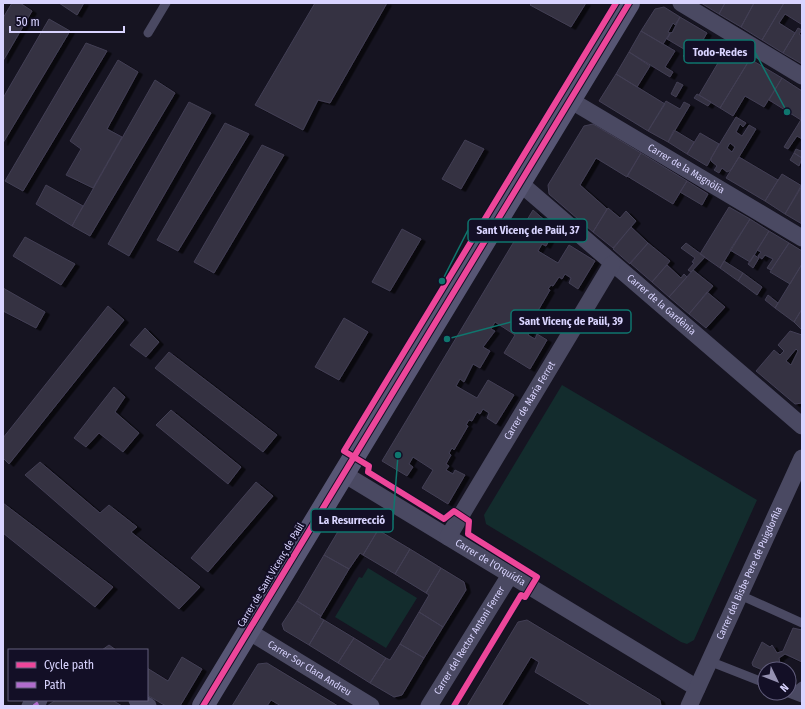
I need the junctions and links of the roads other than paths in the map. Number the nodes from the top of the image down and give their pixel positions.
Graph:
1 (166, 3) edge
2 (629, 3) edge
3 (681, 3) edge
4 (148, 33) dead end
5 (802, 76) edge
6 (570, 100) junction
7 (521, 184) junction
8 (802, 238) edge
9 (612, 264) junction
10 (802, 426) edge
11 (802, 458) edge
12 (344, 474) junction
13 (448, 537) junction
14 (510, 575) junction
15 (740, 595) junction
16 (802, 623) edge
17 (248, 631) junction
18 (710, 661) junction
19 (757, 680) edge
20 (697, 688) junction
21 (139, 701) edge
22 (148, 706) edge
23 (203, 706) edge
24 (371, 706) edge
25 (429, 706) edge
26 (689, 706) edge

1 - 4 lane
2 - 6 street, Carrer de Sant Vicenç de Paül
3 - 5 street
6 - 7 street, Carrer de Sant Vicenç de Paül
6 - 8 street, Carrer de la Magnòlia
7 - 9 street, Carrer de la Gardènia
7 - 12 street, Carrer de Sant Vicenç de Paül
9 - 10 street, Carrer de la Gardènia
9 - 13 street, Carrer de Maria Ferret
11 - 15 street, Carrer del Bisbe Pere de Puigdorfila
12 - 13 street, Carrer de l'Orquídia
12 - 17 street, Carrer de Sant Vicenç de Paül
13 - 14 street, Carrer de l'Orquídia
14 - 20 street, Carrer de l'Orquídia
14 - 25 street, Carrer del Rector Antoni Ferrer
15 - 16 lane
15 - 18 street, Carrer del Bisbe Pere de Puigdorfila
17 - 23 street, Carrer de Sant Vicenç de Paül
17 - 24 street, Carrer Sor Clara Andreu
18 - 19 lane
18 - 20 street, Carrer del Bisbe Pere de Puigdorfila
20 - 26 street, Carrer del Bisbe Pere de Puigdorfila
21 - 22 street

